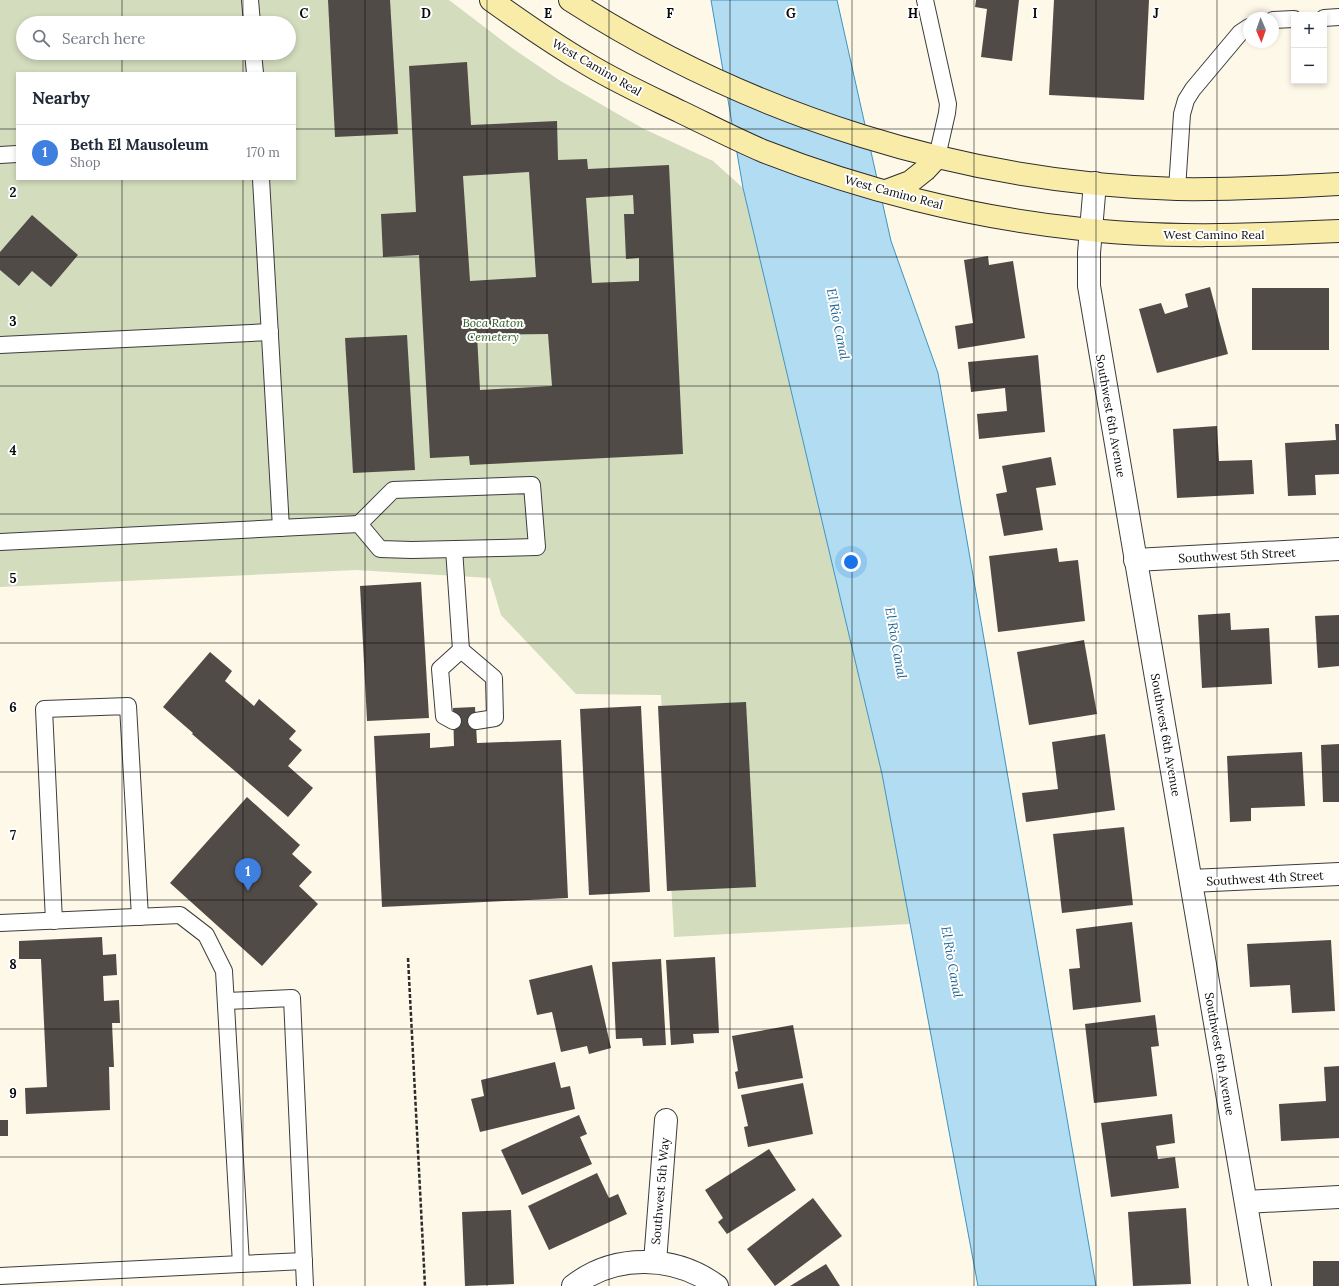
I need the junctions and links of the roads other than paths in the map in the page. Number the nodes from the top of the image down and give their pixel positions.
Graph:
1 (250, 0) edge
2 (491, 0) edge
3 (570, 0) edge
4 (925, 0) edge
5 (251, 16) edge
6 (1339, 17) edge
7 (1327, 18) edge
8 (1291, 19) edge
9 (1279, 20) edge
10 (1243, 31) edge
11 (253, 60) edge
12 (254, 72) edge
13 (16, 154) edge
14 (0, 155) edge
15 (937, 157) junction
16 (261, 180) edge
17 (1095, 183) junction
18 (1339, 184) edge
19 (1178, 189) junction
20 (886, 191) junction
21 (1091, 230) junction
22 (1339, 231) edge
23 (270, 332) junction
24 (0, 345) edge
25 (359, 524) junction
26 (281, 528) junction
27 (0, 542) edge
28 (454, 549) junction
29 (1339, 550) edge
30 (1136, 560) junction
31 (461, 650) junction
32 (453, 721) dead end
33 (476, 721) dead end
34 (1339, 874) edge
35 (1191, 882) junction
36 (140, 917) junction
37 (54, 921) junction
38 (0, 923) edge
39 (226, 1000) junction
40 (666, 1120) dead end
41 (1339, 1197) edge
42 (1246, 1202) junction
43 (304, 1261) junction
44 (655, 1262) junction
45 (241, 1264) junction
46 (0, 1276) edge
47 (65, 1279) edge
48 (305, 1286) edge
49 (573, 1286) edge
50 (717, 1286) edge
51 (1260, 1286) edge

1 - 5 lane
2 - 20 street, West Camino Real
3 - 15 street
4 - 15 lane
6 - 7 lane
8 - 9 lane
10 - 19 lane
11 - 12 lane
13 - 14 lane
15 - 17 street
15 - 20 street
16 - 23 lane
17 - 19 street
17 - 21 street, Southwest 6th Avenue
18 - 19 street
20 - 21 street, West Camino Real
21 - 22 street, West Camino Real
21 - 30 street, Southwest 6th Avenue
23 - 24 lane
23 - 26 lane
25 - 26 lane
25 - 28 lane
25 - 28 lane
26 - 27 lane
28 - 31 lane
29 - 30 street, Southwest 5th Street
30 - 35 street, Southwest 6th Avenue
31 - 32 lane
31 - 33 lane
34 - 35 street, Southwest 4th Street
35 - 42 street, Southwest 6th Avenue
36 - 37 lane
36 - 37 lane
36 - 39 lane
37 - 38 lane
39 - 43 lane
39 - 45 lane
40 - 44 street, Southwest 5th Way
41 - 42 street
42 - 51 street, Southwest 6th Avenue
43 - 45 lane
43 - 48 lane
44 - 49 street
44 - 50 street
45 - 47 lane
46 - 47 lane

